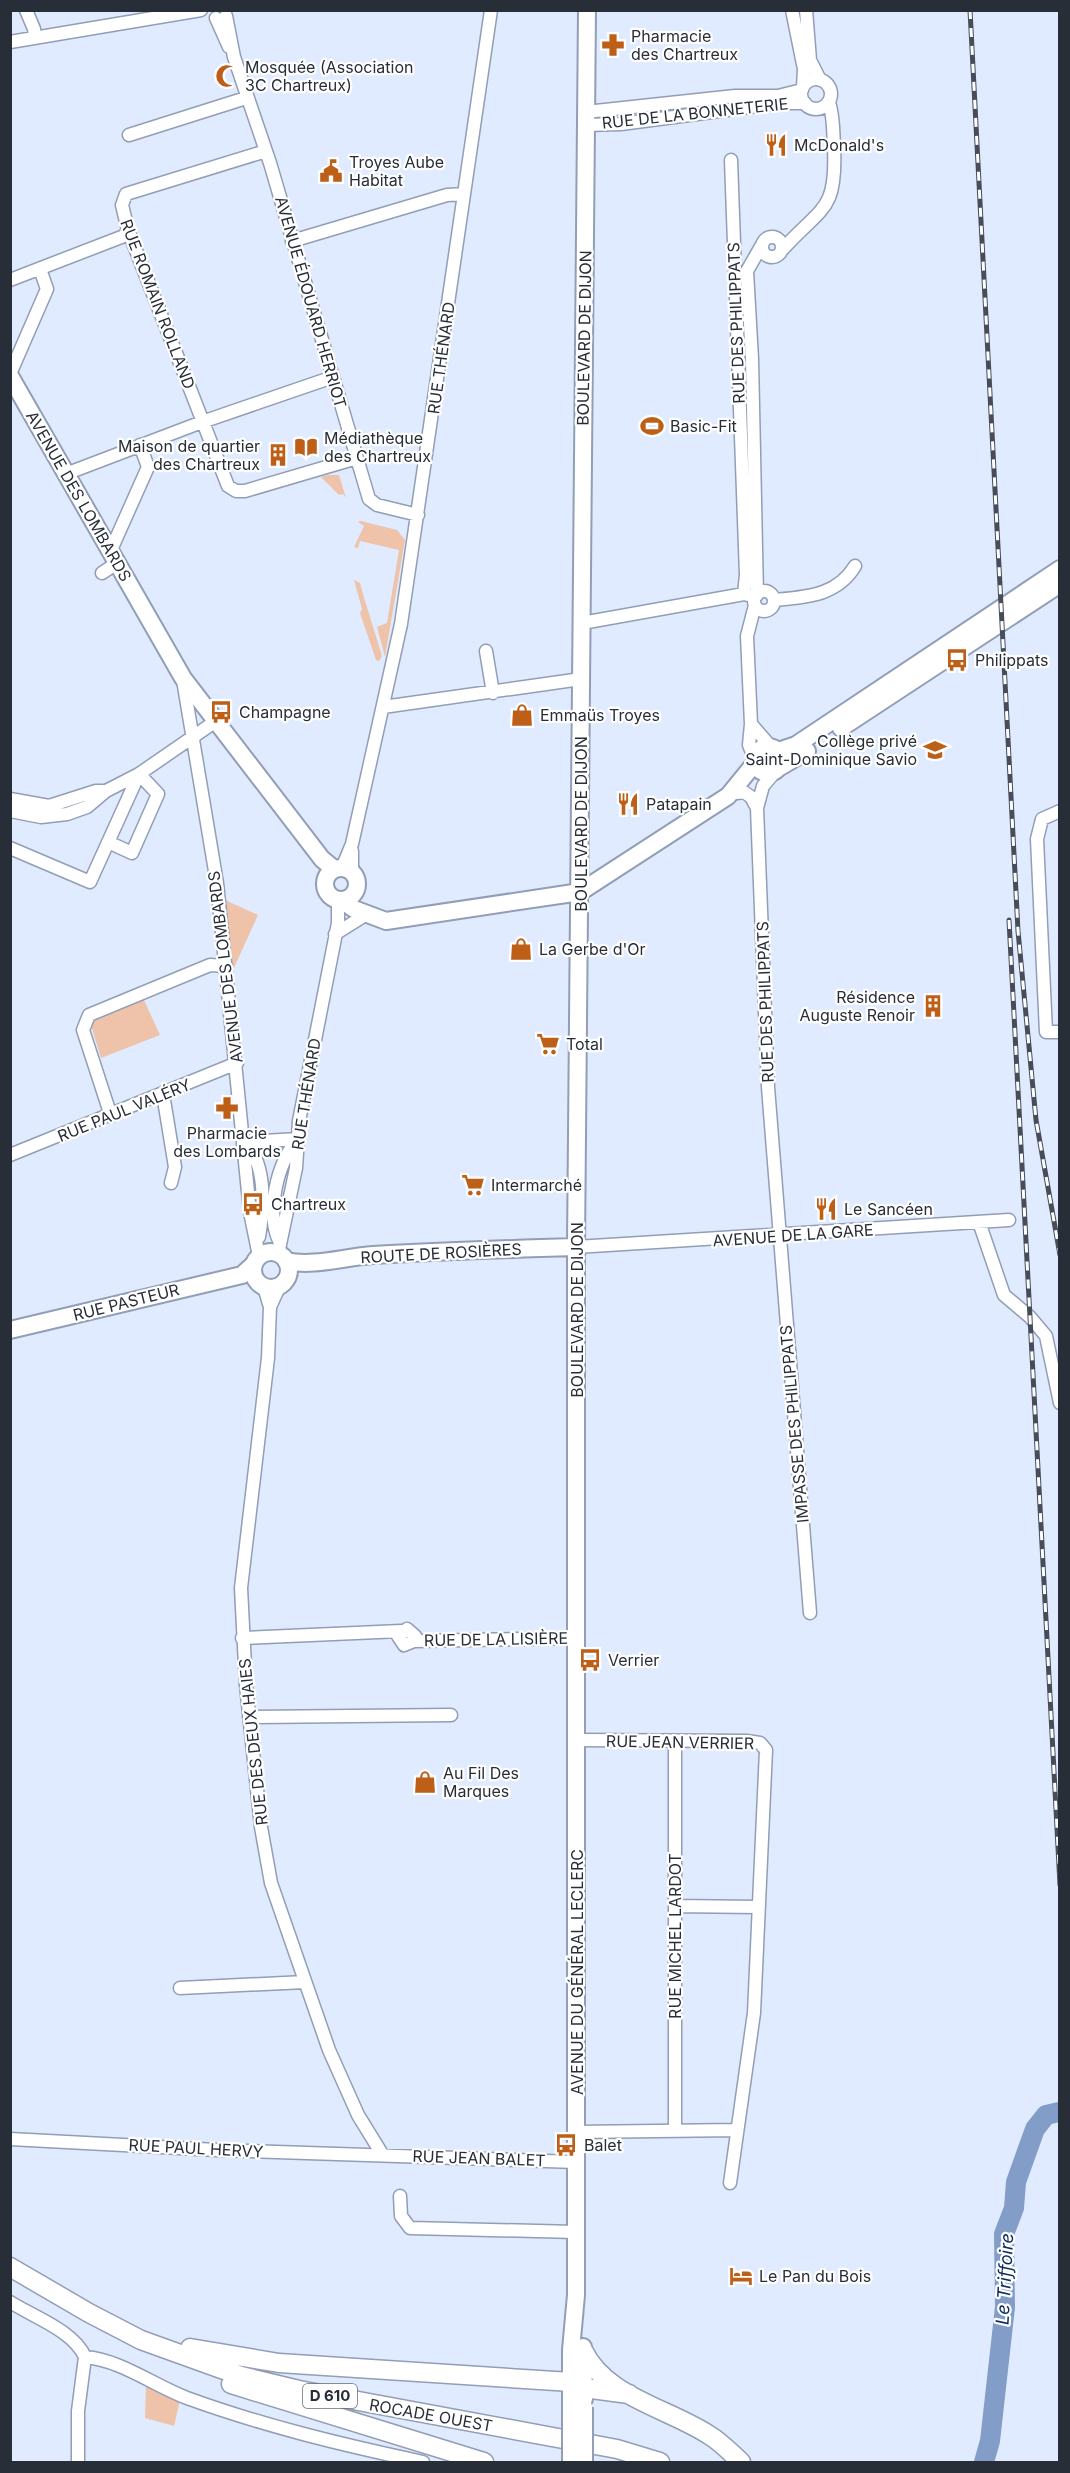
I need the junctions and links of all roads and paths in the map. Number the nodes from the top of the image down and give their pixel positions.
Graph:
1 (26, 10) edge
2 (201, 10) edge
3 (491, 10) edge
4 (586, 10) edge
5 (792, 10) edge
6 (806, 10) edge
7 (220, 14) edge
8 (35, 38) junction
9 (10, 42) edge
10 (820, 80) junction
11 (802, 89) junction
12 (246, 98) junction
13 (805, 103) junction
14 (824, 105) junction
15 (586, 119) junction
16 (129, 135) dead end
17 (266, 151) junction
18 (731, 160) dead end
19 (464, 194) junction
20 (812, 220) junction
21 (128, 230) junction
22 (768, 240) junction
23 (292, 241) junction
24 (783, 249) junction
25 (771, 257) junction
26 (40, 269) junction
27 (10, 280) edge
28 (748, 286) junction
29 (10, 375) edge
30 (333, 377) junction
31 (202, 422) junction
32 (141, 445) junction
33 (357, 458) junction
34 (68, 473) junction
35 (418, 515) junction
36 (114, 556) junction
37 (855, 566) dead end
38 (1059, 569) edge
39 (102, 573) dead end
40 (1059, 584) edge
41 (760, 599) junction
42 (582, 622) junction
43 (486, 651) dead end
44 (183, 678) junction
45 (581, 680) junction
46 (493, 693) junction
47 (383, 707) junction
48 (216, 721) junction
49 (751, 723) junction
50 (193, 737) junction
51 (768, 762) junction
52 (139, 774) junction
53 (106, 791) junction
54 (733, 794) junction
55 (10, 799) edge
56 (757, 808) junction
57 (10, 811) edge
58 (1059, 811) edge
59 (108, 842) junction
60 (10, 848) edge
61 (339, 863) junction
62 (580, 892) junction
63 (346, 898) junction
64 (371, 916) junction
65 (335, 934) junction
66 (226, 966) junction
67 (1059, 1032) edge
68 (237, 1062) junction
69 (163, 1094) junction
70 (111, 1116) junction
71 (298, 1139) junction
72 (245, 1142) junction
73 (10, 1155) edge
74 (171, 1183) dead end
75 (1009, 1220) dead end
76 (979, 1222) junction
77 (779, 1236) junction
78 (576, 1247) junction
79 (267, 1266) junction
80 (10, 1330) edge
81 (1059, 1403) edge
82 (810, 1612) dead end
83 (242, 1638) junction
84 (578, 1638) junction
85 (450, 1715) dead end
86 (249, 1717) junction
87 (578, 1740) junction
88 (675, 1741) junction
89 (675, 1906) junction
90 (757, 1907) junction
91 (305, 1982) junction
92 (180, 1988) dead end
93 (737, 2130) junction
94 (675, 2131) junction
95 (576, 2132) junction
96 (10, 2139) edge
97 (382, 2154) junction
98 (576, 2162) junction
99 (730, 2183) dead end
100 (400, 2196) dead end
101 (576, 2232) junction
102 (10, 2267) edge
103 (10, 2302) edge
104 (576, 2307) junction
105 (89, 2313) junction
106 (141, 2340) junction
107 (583, 2350) junction
108 (85, 2357) junction
109 (629, 2394) junction
110 (576, 2397) junction
111 (420, 2462) edge
112 (78, 2463) edge
113 (484, 2463) edge
114 (571, 2463) edge
115 (584, 2463) edge
116 (660, 2463) edge
117 (741, 2463) edge

1 - 8 street
2 - 8 street
3 - 19 street, RUE THÉNARD
4 - 15 main road, BOULEVARD DE DIJON
5 - 11 street
6 - 10 street
7 - 12 street, AVENUE ÉDOUARD HERRIOT
8 - 9 street
10 - 11 street
10 - 14 street
11 - 13 street
11 - 15 street, RUE DE LA BONNETERIE
12 - 16 street
12 - 17 street, AVENUE ÉDOUARD HERRIOT
13 - 14 street
13 - 15 street, RUE DE LA BONNETERIE
14 - 20 street
15 - 42 main road, BOULEVARD DE DIJON
17 - 21 street, RUE ROMAIN ROLLAND
17 - 23 street, AVENUE ÉDOUARD HERRIOT
18 - 41 street, RUE DES PHILIPPATS
19 - 23 street
19 - 35 street, RUE THÉNARD
20 - 22 street
20 - 24 street
21 - 26 street
21 - 31 street, RUE ROMAIN ROLLAND
22 - 24 street
22 - 25 street
22 - 28 street
23 - 30 street, AVENUE ÉDOUARD HERRIOT
24 - 25 street
25 - 28 street
26 - 27 street
26 - 29 street
28 - 41 street
29 - 34 main road, AVENUE DES LOMBARDS
30 - 31 street
30 - 33 street, AVENUE ÉDOUARD HERRIOT
31 - 32 street
31 - 33 street, RUE ROMAIN ROLLAND
32 - 34 street
32 - 36 street
33 - 35 street, AVENUE ÉDOUARD HERRIOT
34 - 36 main road, AVENUE DES LOMBARDS
35 - 47 street, RUE THÉNARD
36 - 39 street
36 - 44 main road, AVENUE DES LOMBARDS
37 - 41 street
38 - 51 main road
40 - 51 main road
41 - 42 street
41 - 49 street, RUE DES PHILIPPATS
42 - 45 main road, BOULEVARD DE DIJON
43 - 46 street
44 - 48 main road, AVENUE DES LOMBARDS
44 - 50 street, AVENUE DES LOMBARDS
45 - 46 street
45 - 62 main road, BOULEVARD DE DIJON
46 - 47 street
47 - 61 street, RUE THÉNARD
48 - 50 street
48 - 61 main road, AVENUE DES LOMBARDS
49 - 51 street
49 - 51 street, RUE DES PHILIPPATS
50 - 52 street
50 - 66 street, AVENUE DES LOMBARDS
51 - 54 main road
51 - 56 street, RUE DES PHILIPPATS
52 - 53 street
52 - 59 street
52 - 59 street
53 - 55 street
53 - 57 street
54 - 56 street
54 - 62 main road
56 - 77 street, RUE DES PHILIPPATS
58 - 67 street
59 - 60 street
61 - 63 main road
61 - 63 main road, AVENUE DES LOMBARDS
62 - 64 main road
62 - 78 main road, BOULEVARD DE DIJON
63 - 64 main road
63 - 65 street, RUE THÉNARD
64 - 65 street
65 - 71 street, RUE THÉNARD
66 - 68 street, AVENUE DES LOMBARDS
66 - 70 street
68 - 69 street, RUE PAUL VALÉRY
68 - 72 street, AVENUE DES LOMBARDS
69 - 70 street, RUE PAUL VALÉRY
69 - 74 street
70 - 73 street, RUE PAUL VALÉRY
71 - 72 street
71 - 79 street, RUE THÉNARD
72 - 79 street
75 - 76 street, AVENUE DE LA GARE
76 - 77 street, AVENUE DE LA GARE
76 - 81 street
77 - 78 street, AVENUE DE LA GARE
77 - 82 street, IMPASSE DES PHILIPPATS
78 - 79 main road, ROUTE DE ROSIÈRES
78 - 84 main road, BOULEVARD DE DIJON
79 - 80 main road, RUE PASTEUR
79 - 83 street, RUE DES DEUX HAIES
83 - 84 street, RUE DE LA LISIÈRE
83 - 86 street, RUE DES DEUX HAIES
84 - 87 main road, AVENUE DU GÉNÉRAL LECLERC
85 - 86 street
86 - 91 street, RUE DES DEUX HAIES
87 - 88 street, RUE JEAN VERRIER
87 - 95 main road, AVENUE DU GÉNÉRAL LECLERC
88 - 89 street, RUE MICHEL LARDOT
88 - 90 street, RUE JEAN VERRIER
89 - 90 street
89 - 94 street, RUE MICHEL LARDOT
90 - 93 street, RUE JEAN VERRIER
91 - 92 street
91 - 97 street, RUE DES DEUX HAIES
93 - 94 street
93 - 99 street, RUE JEAN VERRIER
94 - 95 street
95 - 98 main road, AVENUE DU GÉNÉRAL LECLERC
96 - 97 street, RUE PAUL HERVY
97 - 98 street, RUE JEAN BALET
98 - 101 main road, AVENUE DU GÉNÉRAL LECLERC
100 - 101 street
101 - 104 main road, AVENUE DU GÉNÉRAL LECLERC
102 - 105 main road, ROCADE OUEST / D 610
103 - 108 street
104 - 107 main road, AVENUE DU GÉNÉRAL LECLERC
104 - 110 main road, AVENUE DU GÉNÉRAL LECLERC
105 - 106 main road, ROCADE OUEST / D 610
105 - 110 main road
106 - 113 main road
106 - 116 main road, ROCADE OUEST / D 610
107 - 109 main road
107 - 110 main road, AVENUE DU GÉNÉRAL LECLERC
108 - 111 street
108 - 112 street
109 - 110 main road
109 - 117 main road
110 - 114 main road, AVENUE DU GÉNÉRAL LECLERC, bridge
110 - 115 main road, AVENUE DU GÉNÉRAL LECLERC, bridge

